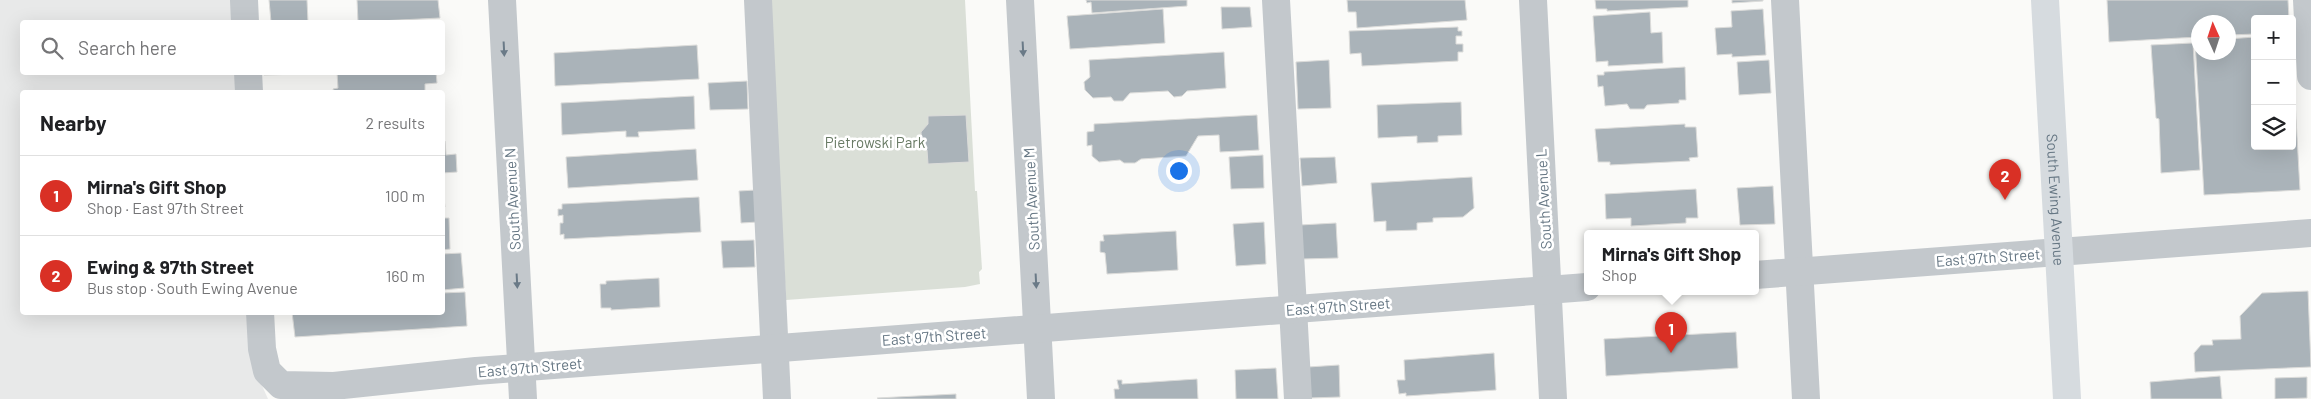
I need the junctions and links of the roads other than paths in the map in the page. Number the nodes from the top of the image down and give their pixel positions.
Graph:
1 (244, 0) edge
2 (502, 0) edge
3 (758, 0) edge
4 (1020, 0) edge
5 (1276, 0) edge
6 (1533, 0) edge
7 (1785, 0) edge
8 (2045, 0) edge
9 (2307, 0) edge
10 (245, 20) edge
11 (248, 75) edge
12 (2311, 76) edge
13 (249, 90) edge
14 (2311, 234) edge
15 (2059, 252) junction
16 (1799, 272) junction
17 (1759, 275) edge
18 (1584, 287) edge
19 (1548, 290) junction
20 (1292, 309) junction
21 (260, 315) edge
22 (1038, 328) junction
23 (774, 348) junction
24 (521, 367) junction
25 (523, 399) edge
26 (778, 399) edge
27 (1041, 399) edge
28 (1298, 399) edge
29 (1553, 399) edge
30 (1806, 399) edge
31 (2067, 399) edge

1 - 10 street
2 -> 24 street, South Avenue N
3 - 23 street
4 -> 22 street, South Avenue M
5 - 20 street
6 - 19 street, South Avenue L
7 - 16 street
8 - 15 main road, South Ewing Avenue
9 - 12 street
11 - 13 street
14 - 15 street, East 97th Street
15 - 16 street, East 97th Street
15 - 31 main road, South Ewing Avenue
16 - 17 street, East 97th Street
16 - 30 street
18 - 19 street, East 97th Street
19 - 20 street, East 97th Street
19 - 29 street, South Avenue L
20 - 22 street, East 97th Street
20 - 28 street
21 - 24 street, East 97th Street
22 - 23 street, East 97th Street
22 - 27 street, South Avenue M
23 - 24 street, East 97th Street
23 - 26 street
24 - 25 street, South Avenue N

